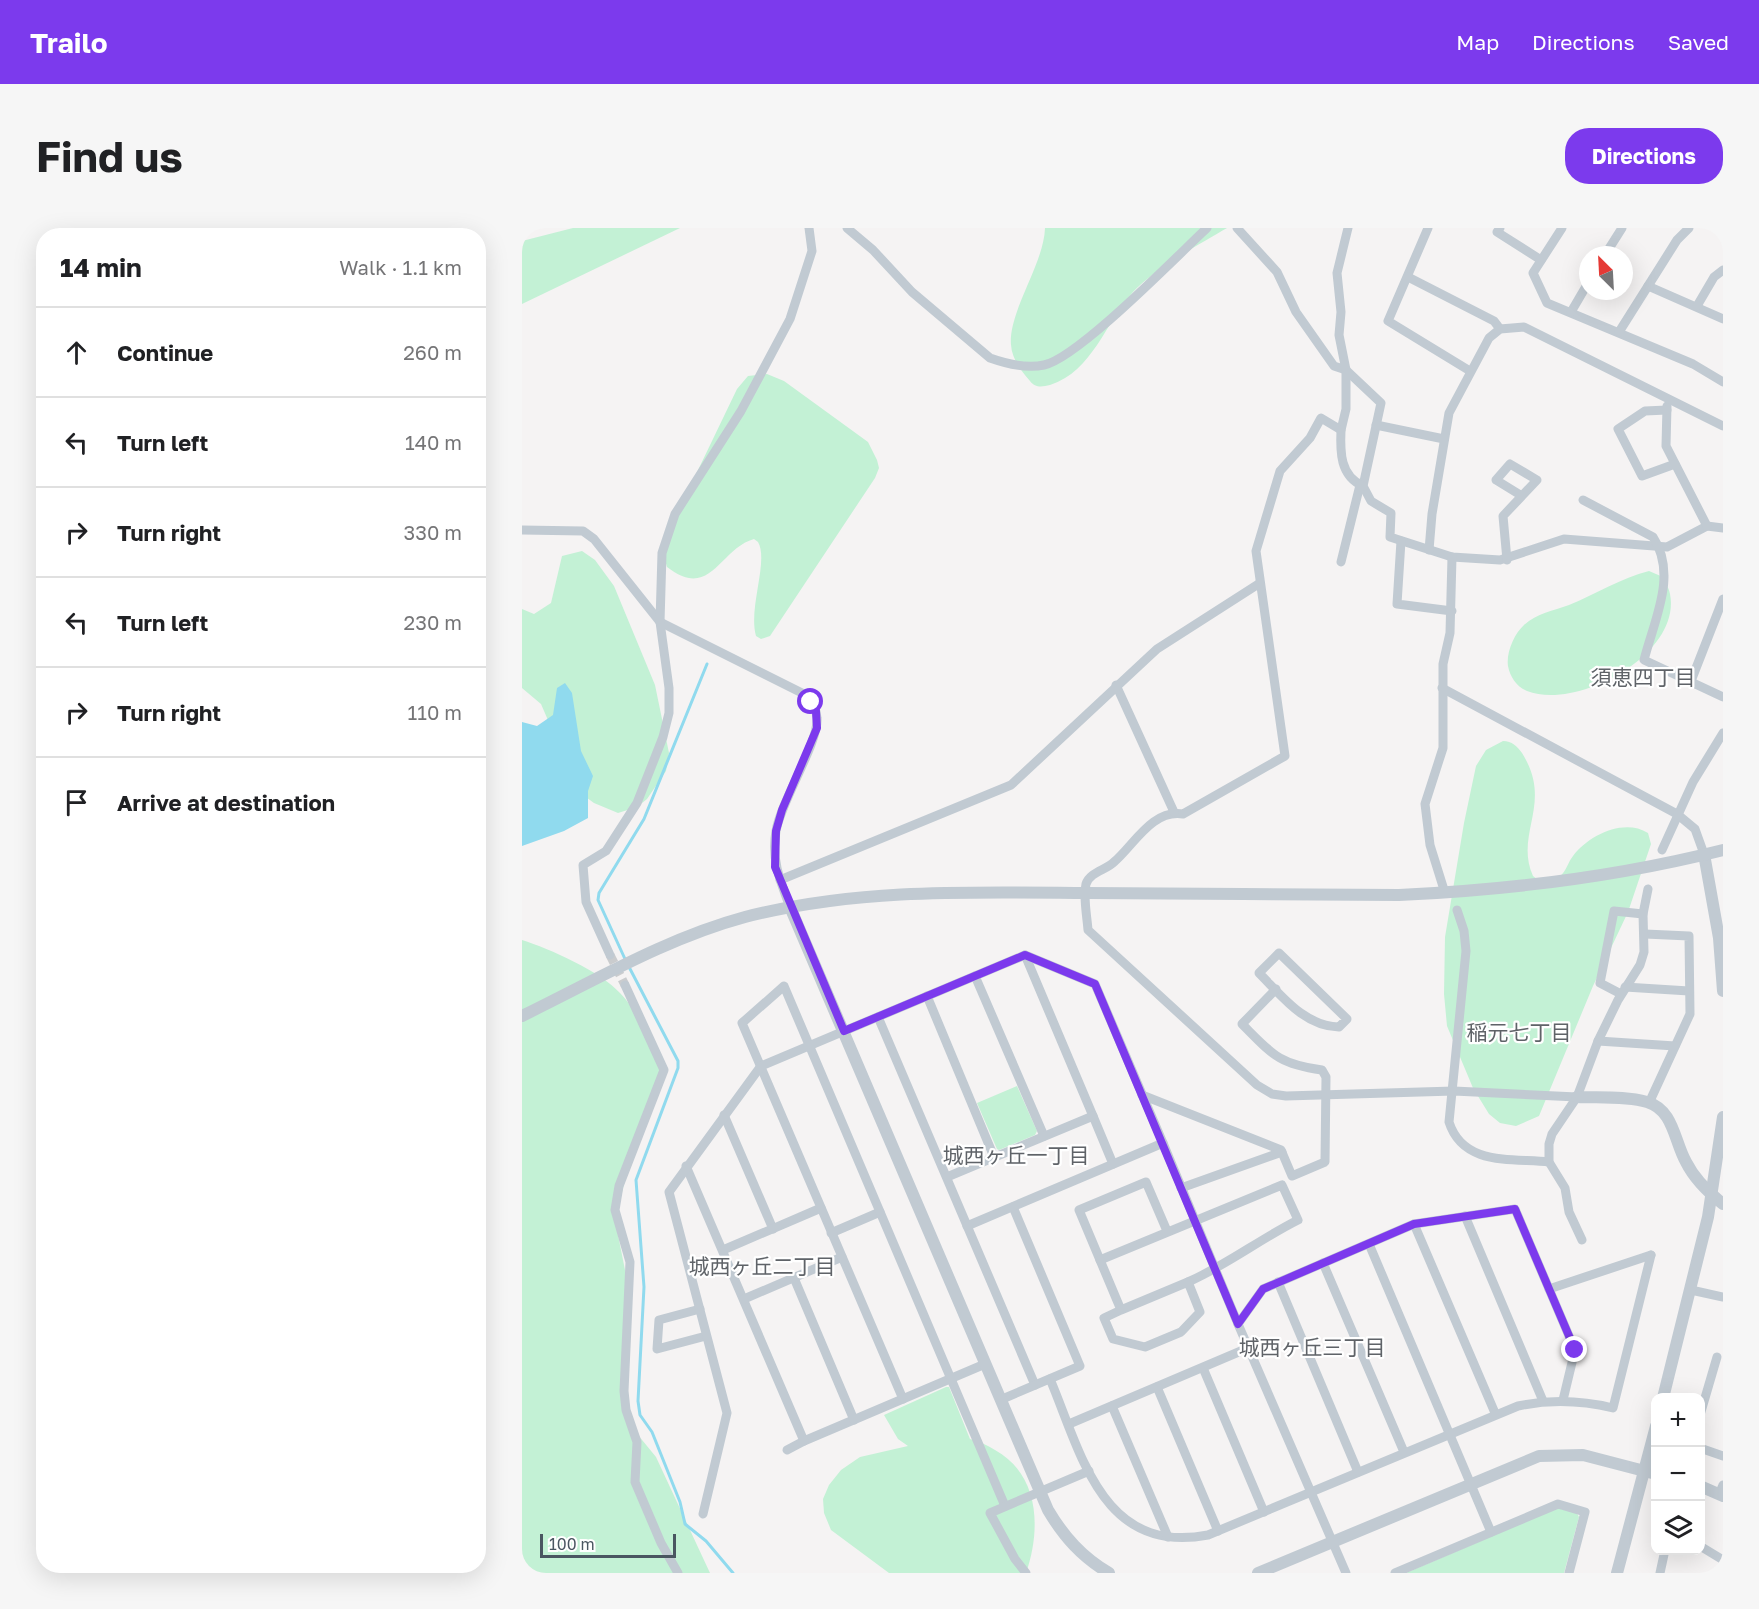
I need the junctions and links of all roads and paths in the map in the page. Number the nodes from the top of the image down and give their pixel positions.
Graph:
1 (809, 228) edge
2 (847, 228) edge
3 (1207, 228) edge
4 (1237, 228) edge
5 (1348, 228) edge
6 (1428, 228) edge
7 (1500, 228) edge
8 (1562, 228) edge
9 (1622, 228) edge
10 (1689, 228) edge
11 (1611, 246) edge
12 (1541, 260) junction
13 (1723, 270) edge
14 (1408, 277) junction
15 (1647, 286) junction
16 (1579, 298) edge
17 (1697, 306) junction
18 (1570, 312) junction
19 (1723, 319) edge
20 (1500, 329) junction
21 (1619, 332) junction
22 (1346, 370) junction
23 (1470, 371) junction
24 (1723, 382) edge
25 (1668, 398) junction
26 (1667, 410) junction
27 (1376, 425) junction
28 (1723, 426) edge
29 (1341, 430) junction
30 (1444, 439) junction
31 (1675, 464) junction
32 (1362, 485) junction
33 (1522, 496) dead end
34 (1583, 500) dead end
35 (1707, 526) junction
36 (1723, 528) edge
37 (522, 530) edge
38 (1401, 541) junction
39 (1659, 547) junction
40 (1430, 550) junction
41 (1452, 557) junction
42 (1507, 560) junction
43 (1341, 562) dead end
44 (1260, 583) junction
45 (1723, 599) edge
46 (1452, 611) junction
47 (660, 622) junction
48 (1691, 681) junction
49 (1116, 685) junction
50 (1442, 688) junction
51 (1723, 697) edge
52 (1723, 732) edge
53 (1174, 812) junction
54 (1677, 814) junction
55 (1662, 850) dead end
56 (1723, 850) edge
57 (1704, 854) junction
58 (780, 880) junction
59 (1648, 889) dead end
60 (1086, 893) junction
61 (1445, 893) junction
62 (790, 907) junction
63 (1457, 910) dead end
64 (1643, 914) junction
65 (1645, 934) junction
66 (610, 955) tunnel mouth
67 (1025, 955) junction
68 (975, 976) junction
69 (625, 985) tunnel mouth
70 (1275, 989) junction
71 (1623, 991) junction
72 (1689, 991) junction
73 (1723, 991) edge
74 (927, 996) junction
75 (522, 1016) edge
76 (878, 1017) junction
77 (844, 1031) junction
78 (1598, 1041) junction
79 (810, 1046) junction
80 (1675, 1046) junction
81 (761, 1066) junction
82 (1454, 1091) junction
83 (1142, 1095) junction
84 (1325, 1097) junction
85 (1577, 1097) junction
86 (1649, 1103) junction
87 (724, 1115) junction
88 (1093, 1116) junction
89 (1723, 1117) edge
90 (1044, 1136) junction
91 (1162, 1143) junction
92 (1282, 1152) junction
93 (994, 1157) junction
94 (1549, 1162) junction
95 (1113, 1164) junction
96 (686, 1166) junction
97 (946, 1177) junction
98 (1181, 1188) junction
99 (1712, 1195) junction
100 (1723, 1204) edge
101 (1013, 1207) junction
102 (821, 1208) junction
103 (880, 1212) junction
104 (1465, 1216) junction
105 (1194, 1220) junction
106 (1414, 1224) junction
107 (967, 1226) junction
108 (772, 1229) junction
109 (1167, 1231) junction
110 (831, 1233) junction
111 (1582, 1240) dead end
112 (1369, 1244) junction
113 (723, 1250) junction
114 (842, 1257) junction
115 (1100, 1260) junction
116 (1323, 1263) junction
117 (1215, 1270) junction
118 (794, 1278) junction
119 (1188, 1282) junction
120 (1278, 1282) junction
121 (1549, 1289) junction
122 (1691, 1290) junction
123 (1723, 1297) edge
124 (744, 1299) junction
125 (700, 1309) junction
126 (1121, 1310) junction
127 (1238, 1324) junction
128 (706, 1336) junction
129 (1248, 1348) junction
130 (1718, 1363) edge
131 (985, 1364) junction
132 (1203, 1368) junction
133 (951, 1378) junction
134 (1050, 1379) junction
135 (1035, 1385) junction
136 (1157, 1387) junction
137 (1664, 1393) edge
138 (903, 1399) junction
139 (1000, 1400) junction
140 (1563, 1400) junction
141 (1543, 1401) junction
142 (1705, 1403) edge
143 (1112, 1406) junction
144 (1495, 1413) junction
145 (854, 1420) junction
146 (1069, 1424) junction
147 (1449, 1433) junction
148 (804, 1441) junction
149 (1653, 1447) edge
150 (1705, 1449) edge
151 (787, 1450) dead end
152 (1404, 1452) junction
153 (1723, 1456) edge
154 (1089, 1471) junction
155 (1358, 1472) junction
156 (1650, 1472) edge
157 (1470, 1483) junction
158 (1705, 1487) edge
159 (1039, 1491) junction
160 (1311, 1492) junction
161 (1722, 1492) edge
162 (1005, 1506) junction
163 (1264, 1512) junction
164 (703, 1514) dead end
165 (1218, 1531) junction
166 (1491, 1532) junction
167 (1168, 1537) junction
168 (1333, 1541) junction
169 (1705, 1549) edge
170 (1664, 1555) edge
171 (1723, 1560) edge
172 (1398, 1572) edge
173 (678, 1573) edge
174 (1026, 1573) edge
175 (1109, 1573) edge
176 (1258, 1573) edge
177 (1346, 1573) edge
178 (1569, 1573) edge
179 (1617, 1573) edge
180 (1660, 1573) edge

1 - 47 street
2 - 3 street
4 - 22 street
5 - 22 street
6 - 14 street
7 - 12 street
8 - 12 street
9 - 11 street
10 - 15 street
12 - 18 street
13 - 17 street
14 - 20 street
14 - 23 street
15 - 17 street
15 - 21 street
16 - 18 street
17 - 19 street
18 - 21 street
20 - 23 street
20 - 25 street
21 - 24 street
22 - 27 street
22 - 29 street
23 - 30 street
25 - 26 street
25 - 28 street
26 - 31 street
26 - 31 street
27 - 30 street
27 - 32 street
29 - 32 street
29 - 44 street
30 - 40 street
31 - 35 street
32 - 38 street
32 - 43 street
33 - 42 street
34 - 39 street
35 - 36 street
35 - 39 street
37 - 47 street
38 - 40 street
38 - 46 street
39 - 42 street
39 - 48 street
40 - 41 street
41 - 42 street
41 - 46 street
44 - 49 street
44 - 53 street
45 - 48 street
46 - 50 street
47 - 58 street
47 - 66 street
48 - 51 street
49 - 53 street
49 - 58 street
50 - 54 street
50 - 61 street
52 - 54 street
53 - 60 street
54 - 55 street
54 - 57 street
56 - 57 street
57 - 61 street
57 - 73 street
58 - 62 street
59 - 64 street
60 - 61 street
60 - 62 street
60 - 84 street
62 - 75 street
62 - 77 street
63 - 82 street
64 - 65 street
64 - 71 street
65 - 71 street
65 - 72 street
67 - 68 street
67 - 83 street
67 - 88 street
68 - 74 street
68 - 90 street
69 - 173 street
70 - 70 street
70 - 84 street
71 - 72 street
71 - 78 street
72 - 80 street
74 - 76 street
74 - 93 street
76 - 77 street
76 - 97 street
77 - 79 street
77 - 131 street
78 - 80 street
78 - 85 street
79 - 81 street
79 - 81 street
79 - 103 street
80 - 86 street
81 - 87 street
81 - 102 street
82 - 84 street
82 - 85 street
82 - 94 street
83 - 91 street
83 - 92 street
84 - 92 street
85 - 86 street
85 - 94 street
86 - 99 street
87 - 96 street
87 - 108 street
88 - 90 street
88 - 95 street
89 - 99 street
90 - 93 street
91 - 95 street
91 - 98 street
92 - 98 street
93 - 97 street
94 - 111 street
95 - 101 street
96 - 113 street
96 - 125 street
97 - 107 street
98 - 105 street
99 - 100 street
99 - 122 street
101 - 107 street
101 - 134 street
102 - 108 street
102 - 110 street
103 - 110 street
103 - 133 street
104 - 106 street
104 - 121 street
104 - 141 street
105 - 109 street
105 - 117 street
105 - 117 street
106 - 112 street
106 - 144 street
107 - 135 street
108 - 113 street
109 - 115 street
109 - 115 street
110 - 114 street
112 - 116 street
112 - 147 street
113 - 124 street
114 - 118 street
114 - 138 street
115 - 126 street
116 - 120 street
116 - 152 street
117 - 119 street
117 - 127 street
118 - 124 street
118 - 145 street
119 - 126 street
119 - 126 street
120 - 127 street
120 - 155 street
121 - 140 street
121 - 140 street
122 - 123 street
122 - 137 street
124 - 148 street
125 - 128 street
125 - 128 street
127 - 129 street
128 - 164 street
129 - 132 street
129 - 160 street
130 - 142 street
131 - 133 street
131 - 139 street
132 - 136 street
132 - 163 street
133 - 138 street
133 - 162 street
134 - 135 street
134 - 146 street
135 - 139 street
136 - 143 street
136 - 165 street
138 - 145 street
139 - 159 street
140 - 141 street
141 - 144 street
143 - 146 street
143 - 167 street
144 - 147 street
145 - 148 street
146 - 154 street
147 - 152 street
147 - 157 street
148 - 151 street
149 - 156 street
150 - 153 street
152 - 155 street
154 - 159 street
154 - 167 street
155 - 160 street
156 - 157 street
156 - 179 street
157 - 166 street
157 - 168 street
158 - 161 street
159 - 162 street
159 - 175 street
160 - 163 street
160 - 168 street
162 - 174 street
163 - 165 street
165 - 167 street
166 - 172 street
166 - 178 street
168 - 176 street
168 - 177 street
169 - 171 street
170 - 180 street

